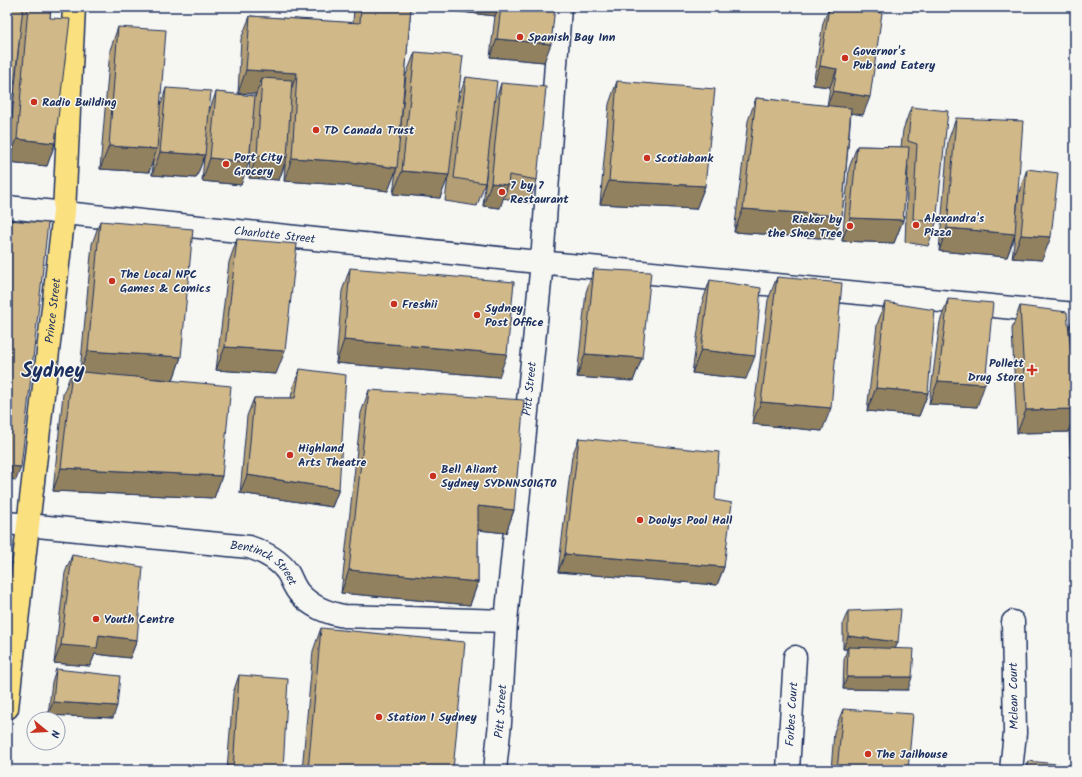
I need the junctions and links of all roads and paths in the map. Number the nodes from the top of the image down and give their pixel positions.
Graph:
1 (74, 7) edge
2 (560, 7) edge
3 (7, 207) edge
4 (64, 212) junction
5 (542, 262) junction
6 (1075, 314) edge
7 (18, 524) edge
8 (506, 621) junction
9 (1013, 622) dead end
10 (795, 658) dead end
11 (7, 708) edge
12 (495, 770) edge
13 (788, 770) edge
14 (1011, 770) edge

1 - 4 main road, Prince Street
2 - 5 street, Pitt Street
3 - 4 street, Charlotte Street
4 - 5 street, Charlotte Street
4 - 7 main road, Prince Street
5 - 6 street, Charlotte Street
5 - 8 street, Pitt Street
7 - 8 street, Bentinck Street
7 - 11 main road, Prince Street
8 - 12 street, Pitt Street
9 - 14 street, Mclean Court
10 - 13 street, Forbes Court

